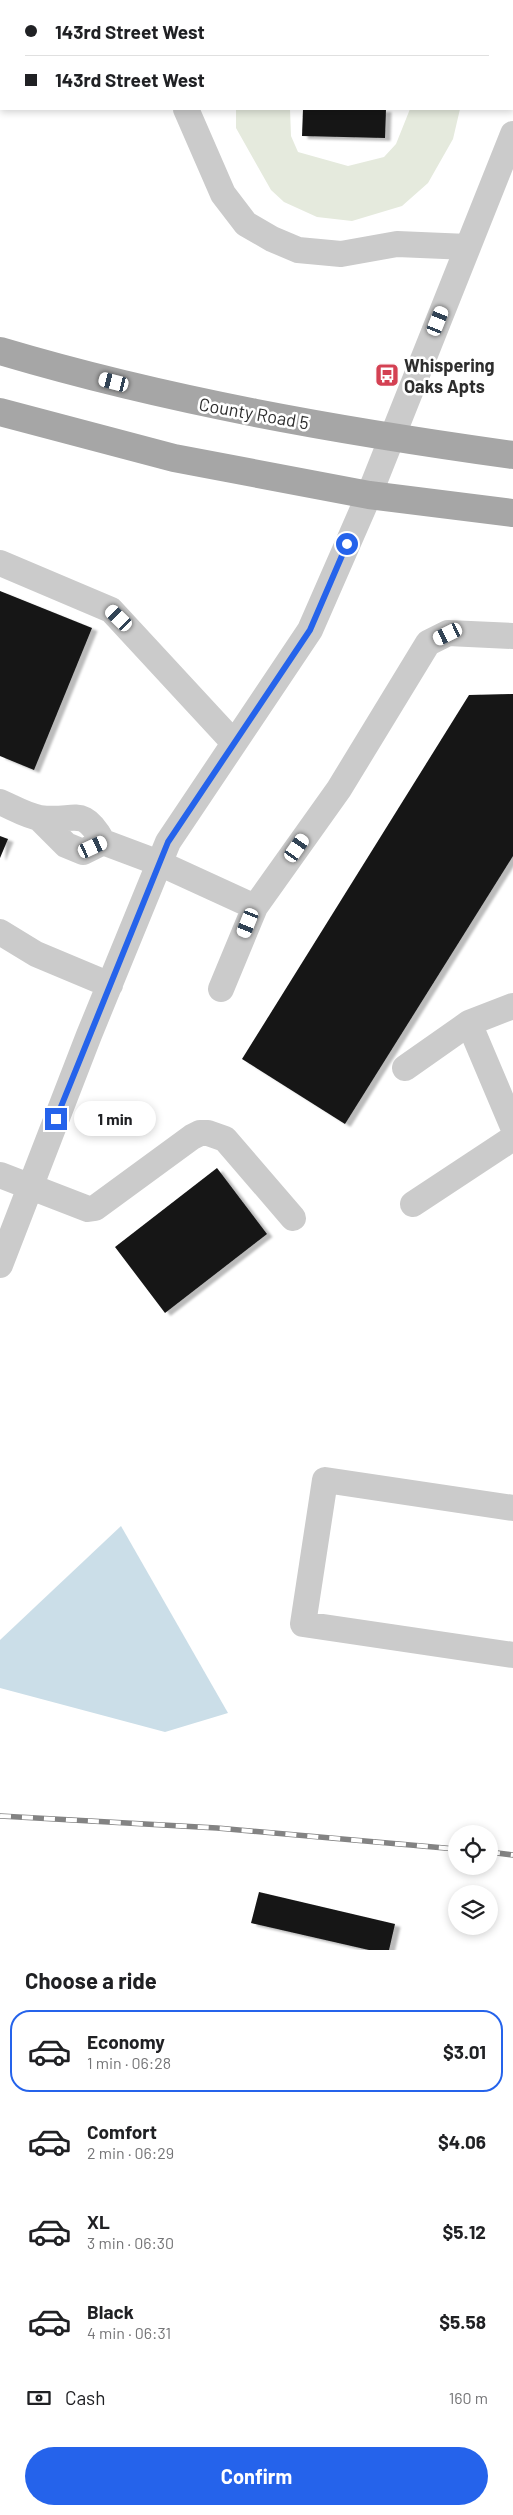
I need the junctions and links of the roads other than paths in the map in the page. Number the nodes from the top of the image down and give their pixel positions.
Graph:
1 (186, 110) edge
2 (513, 134) edge
3 (468, 247) junction
4 (0, 351) edge
5 (0, 412) edge
6 (392, 438) junction
7 (513, 455) edge
8 (369, 494) junction
9 (513, 513) edge
10 (0, 563) edge
11 (513, 636) edge
12 (234, 743) junction
13 (0, 802) edge
14 (159, 863) junction
15 (255, 907) junction
16 (0, 932) edge
17 (110, 984) junction
18 (221, 989) dead end
19 (513, 1006) edge
20 (469, 1023) junction
21 (406, 1068) dead end
22 (513, 1126) edge
23 (513, 1138) edge
24 (0, 1175) edge
25 (31, 1186) junction
26 (413, 1204) dead end
27 (293, 1218) dead end
28 (0, 1265) edge
29 (513, 1508) edge
30 (513, 1654) edge

1 - 3 street
2 - 3 street
3 - 6 street
4 - 6 main road, County Road 5
5 - 8 main road
6 - 7 main road, County Road 5
6 - 8 street
8 - 9 main road
8 - 12 street
10 - 12 street
11 - 15 street
12 - 14 street
13 - 14 street
14 - 15 street
14 - 17 street
15 - 18 street
16 - 17 street
17 - 25 street
19 - 20 street
20 - 21 street
20 - 22 street
23 - 26 street
24 - 25 street
25 - 27 street
25 - 28 street
29 - 30 street

